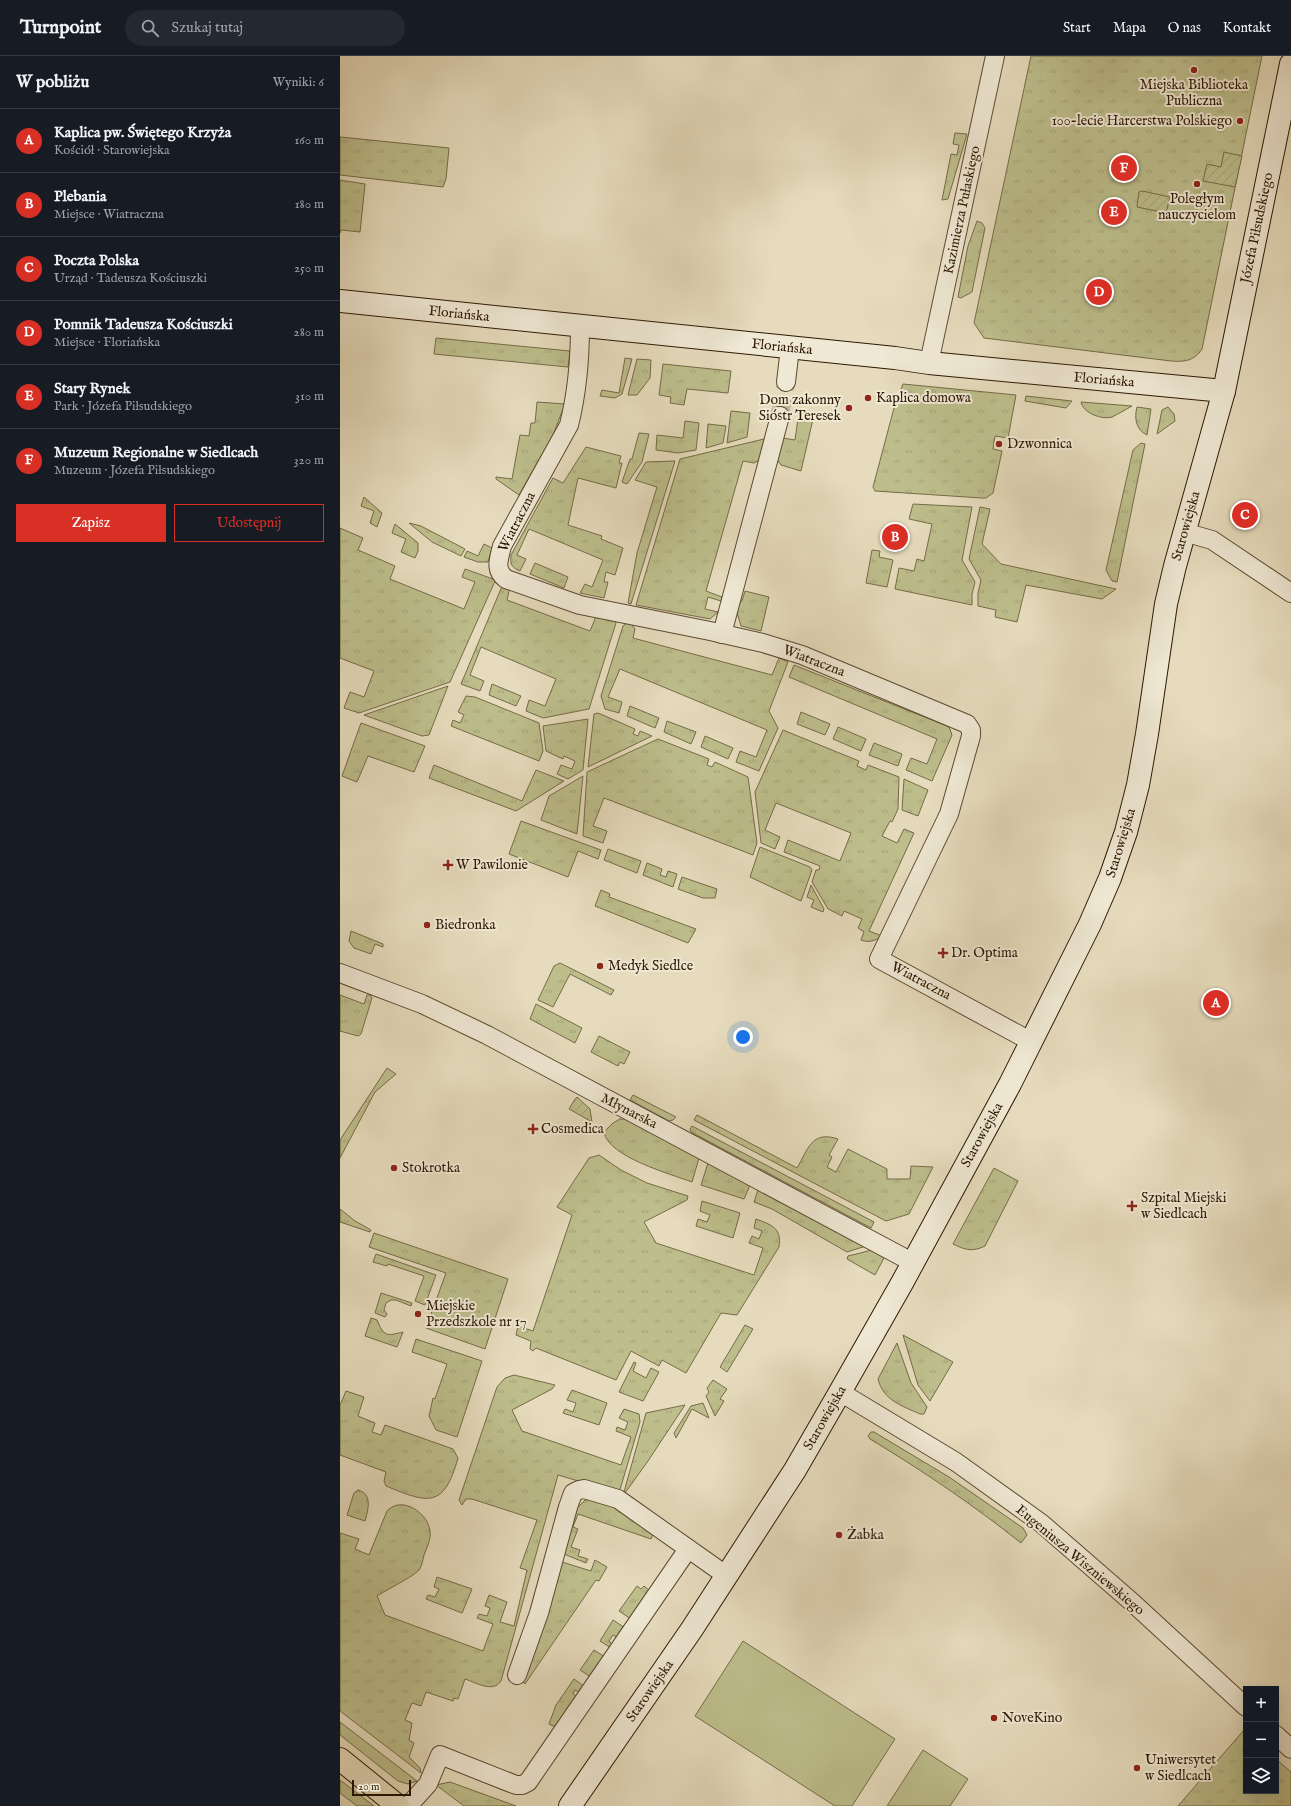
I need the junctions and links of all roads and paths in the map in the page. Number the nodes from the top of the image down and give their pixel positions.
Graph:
1 (995, 56) edge
2 (1291, 64) edge
3 (340, 301) edge
4 (580, 326) junction
5 (790, 348) junction
6 (928, 363) junction
7 (786, 382) tunnel mouth
8 (1224, 391) junction
9 (780, 416) tunnel mouth
10 (1184, 532) junction
11 (1291, 593) edge
12 (722, 634) junction
13 (340, 973) edge
14 (1032, 1042) junction
15 (912, 1262) junction
16 (840, 1392) junction
17 (688, 1549) junction
18 (726, 1576) junction
19 (517, 1675) dead end
20 (1243, 1704) edge
21 (1279, 1738) edge
22 (1291, 1749) edge
23 (340, 1759) edge
24 (398, 1806) edge
25 (408, 1806) edge
26 (570, 1806) edge

1 - 6 street, Kazimierza Pułaskiego
2 - 8 main road, Józefa Piłsudskiego
3 - 4 main road, Floriańska
4 - 5 main road, Floriańska
4 - 12 street, Wiatraczna
5 - 6 main road, Floriańska
5 - 7 street
6 - 8 main road, Floriańska
8 - 10 main road, Starowiejska
9 - 12 street
10 - 11 street
10 - 14 main road, Starowiejska
12 - 14 street, Wiatraczna
13 - 15 street, Młynarska
14 - 15 main road, Starowiejska
15 - 16 main road, Starowiejska
16 - 18 main road, Starowiejska
16 - 20 street, Eugeniusza Wiszniewskiego
17 - 18 street
17 - 19 street
17 - 25 street
18 - 26 main road, Starowiejska
21 - 22 street
23 - 24 main road

